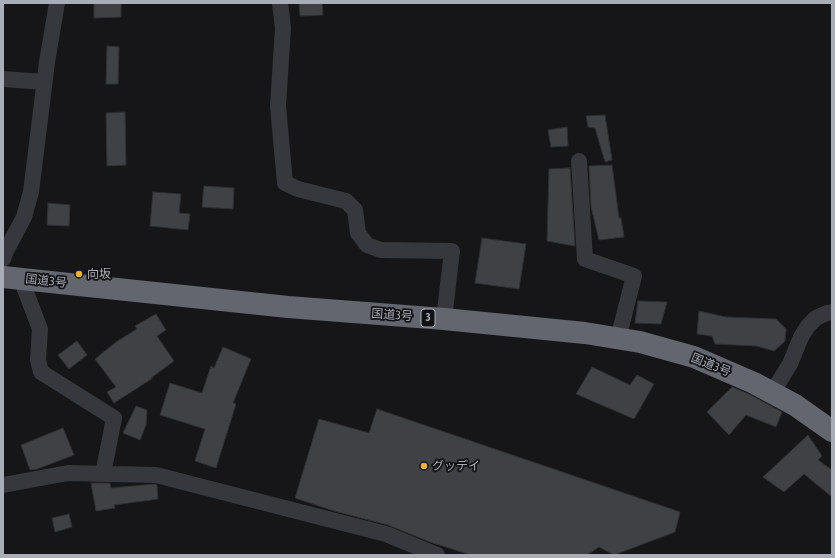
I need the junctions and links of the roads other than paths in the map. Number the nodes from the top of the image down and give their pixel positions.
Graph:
1 (57, 3) edge
2 (280, 3) edge
3 (3, 79) edge
4 (44, 82) junction
5 (579, 161) dead end
6 (3, 259) edge
7 (12, 278) edge
8 (832, 312) edge
9 (444, 319) junction
10 (618, 339) junction
11 (772, 393) junction
12 (832, 431) edge
13 (103, 474) junction
14 (3, 485) edge
15 (437, 555) edge

1 - 4 street
2 - 9 street
3 - 4 street
4 - 6 street
5 - 10 street
7 - 9 highway, 国道3号 / 3
7 - 13 street
8 - 11 street
9 - 10 highway, 国道3号 / 3
10 - 11 highway, 国道3号 / 3
11 - 12 highway, 国道3号 / 3
13 - 14 street
13 - 15 street

